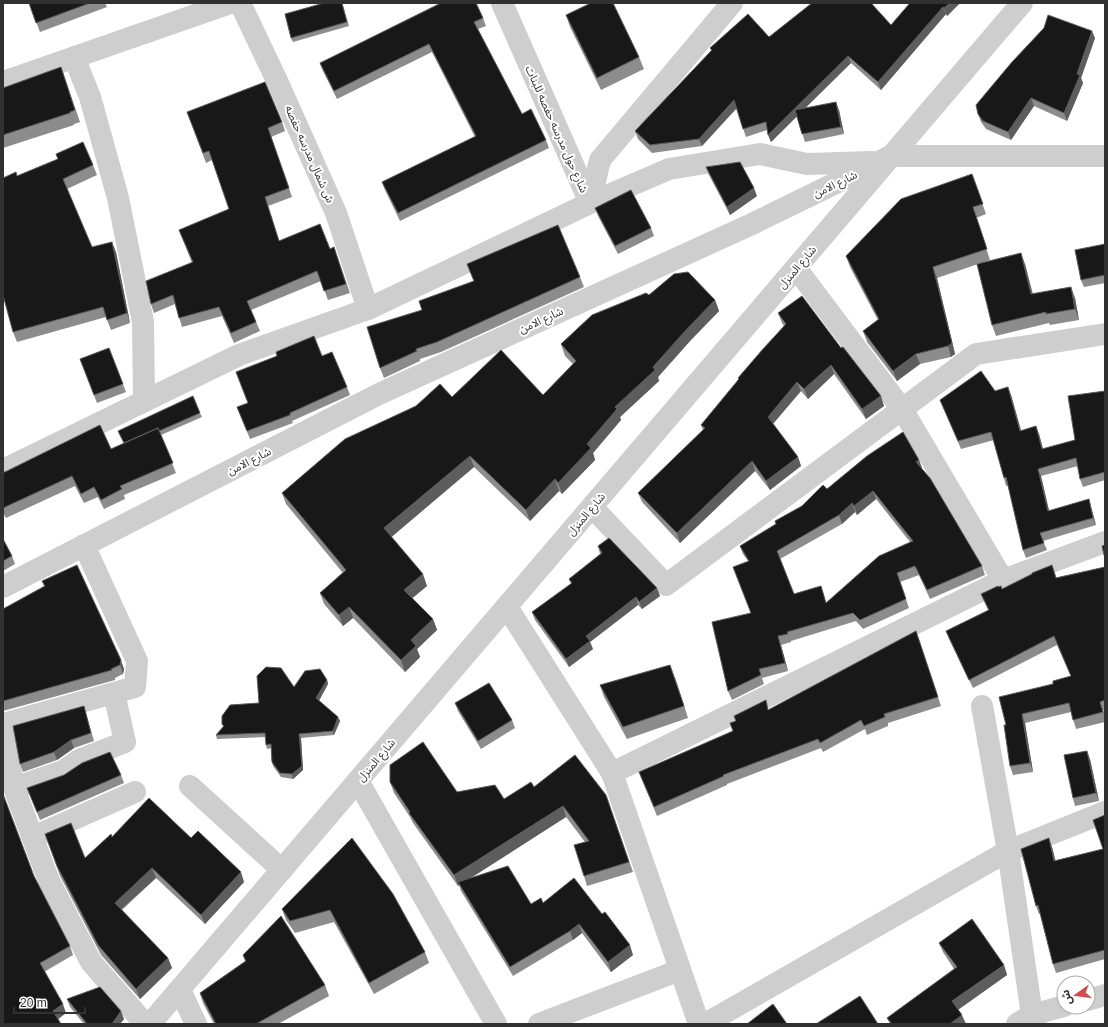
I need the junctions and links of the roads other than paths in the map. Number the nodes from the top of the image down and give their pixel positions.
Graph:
1 (502, 3) edge
2 (732, 3) edge
3 (229, 4) edge
4 (1020, 4) edge
5 (74, 57) junction
6 (3, 82) edge
7 (1105, 156) edge
8 (886, 159) junction
9 (590, 203) junction
10 (796, 268) junction
11 (368, 309) junction
12 (1105, 334) edge
13 (144, 401) junction
14 (902, 409) junction
15 (3, 470) edge
16 (592, 507) junction
17 (1105, 542) edge
18 (84, 545) junction
19 (1003, 580) junction
20 (3, 587) edge
21 (507, 607) junction
22 (114, 693) junction
23 (982, 706) dead end
24 (3, 724) edge
25 (3, 735) edge
26 (612, 773) junction
27 (358, 781) junction
28 (190, 786) dead end
29 (14, 788) junction
30 (135, 792) dead end
31 (1105, 812) edge
32 (32, 837) junction
33 (1008, 851) junction
34 (282, 870) junction
35 (680, 970) junction
36 (180, 990) junction
37 (1056, 1009) edge
38 (1028, 1021) edge
39 (145, 1024) edge
40 (150, 1024) edge
41 (196, 1024) edge
42 (496, 1024) edge
43 (539, 1024) edge
44 (699, 1024) edge
45 (705, 1024) edge

1 - 9 street, شارع حول مدرسه حفصه للبنات
2 - 9 street, شارع حول مدرسه حفصه للبنات
3 - 5 street
3 - 11 street, ش شمال مدرسه حفصه
4 - 8 street, شارع المنزل
5 - 6 street
5 - 13 street
7 - 8 street, شارع الامن
8 - 9 street
8 - 10 street, شارع المنزل
8 - 18 street, شارع الامن
9 - 11 street
10 - 14 street
10 - 16 street, شارع المنزل
11 - 13 street
12 - 14 street
13 - 15 street
14 - 16 street
14 - 19 street
16 - 21 street, شارع المنزل
17 - 19 street
18 - 20 street, شارع الامن
18 - 22 street
19 - 26 street
21 - 26 street
21 - 27 street, شارع المنزل
22 - 24 street
22 - 29 street
23 - 33 street
25 - 29 street
26 - 35 street
27 - 34 street, شارع المنزل
27 - 42 street
28 - 34 street
29 - 32 street
30 - 32 street
31 - 33 street
32 - 39 street
33 - 38 street
33 - 45 street
34 - 36 street, شارع المنزل
35 - 43 street
35 - 44 street
36 - 40 street, شارع المنزل
36 - 41 street
37 - 38 street

